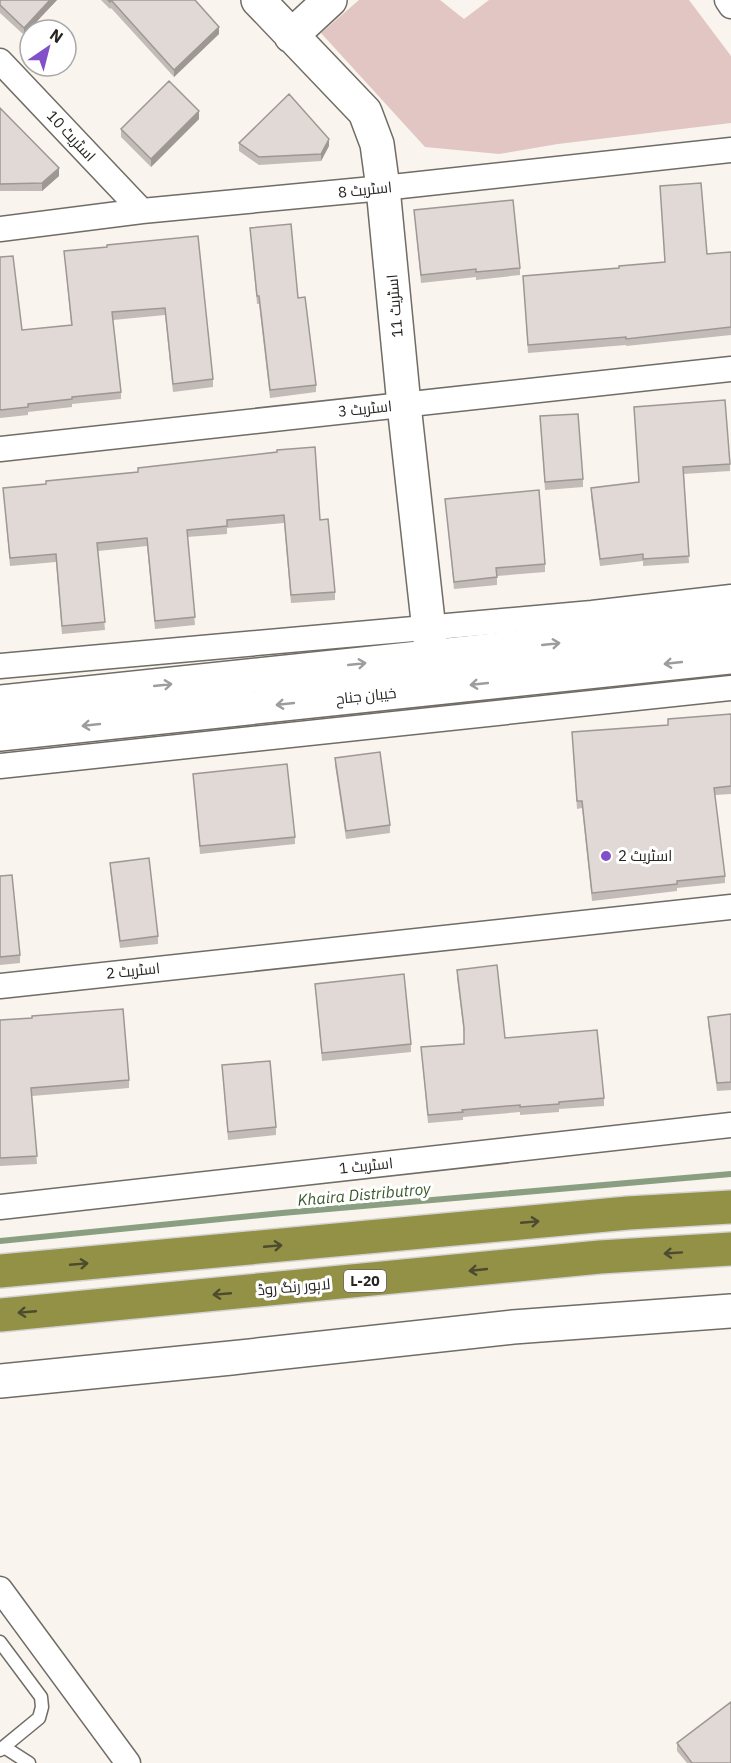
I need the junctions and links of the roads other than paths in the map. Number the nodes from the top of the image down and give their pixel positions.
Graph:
1 (258, 0) edge
2 (330, 0) edge
3 (727, 0) edge
4 (731, 6) edge
5 (291, 36) junction
6 (0, 61) edge
7 (731, 150) edge
8 (383, 188) junction
9 (142, 211) junction
10 (0, 229) edge
11 (731, 369) edge
12 (404, 405) junction
13 (0, 449) edge
14 (731, 597) edge
15 (731, 625) edge
16 (430, 642) junction
17 (731, 657) edge
18 (0, 666) edge
19 (731, 688) edge
20 (0, 702) edge
21 (0, 734) edge
22 (0, 766) edge
23 (731, 907) edge
24 (0, 986) edge
25 (731, 1125) edge
26 (0, 1207) edge
27 (731, 1207) edge
28 (731, 1249) edge
29 (0, 1271) edge
30 (731, 1311) edge
31 (0, 1315) edge
32 (0, 1381) edge
33 (0, 1589) edge
34 (2, 1650) edge
35 (2, 1749) edge
36 (29, 1763) edge
37 (128, 1763) edge

1 - 5 street, اسٹریٹ 11
2 - 5 street
3 - 4 street
5 - 8 street, اسٹریٹ 11
6 - 9 street, اسٹریٹ 10
7 - 8 street, اسٹریٹ 8
8 - 9 street, اسٹریٹ 8
8 - 12 street, اسٹریٹ 11
9 - 10 street, اسٹریٹ 8
11 - 12 street, اسٹریٹ 3
12 - 13 street, اسٹریٹ 3
12 - 16 street, اسٹریٹ 11
14 - 16 street
16 -> 15 street
16 - 18 street
20 -> 16 street
17 -> 21 street, خیبان جناح
19 - 22 street
23 - 24 street, اسٹریٹ 2
25 - 26 street, اسٹریٹ 1
29 -> 27 highway
28 -> 31 highway, لاہور رنگ روڈ / L-20
30 - 32 street
33 - 37 street
34 - 35 lane
35 - 36 lane

